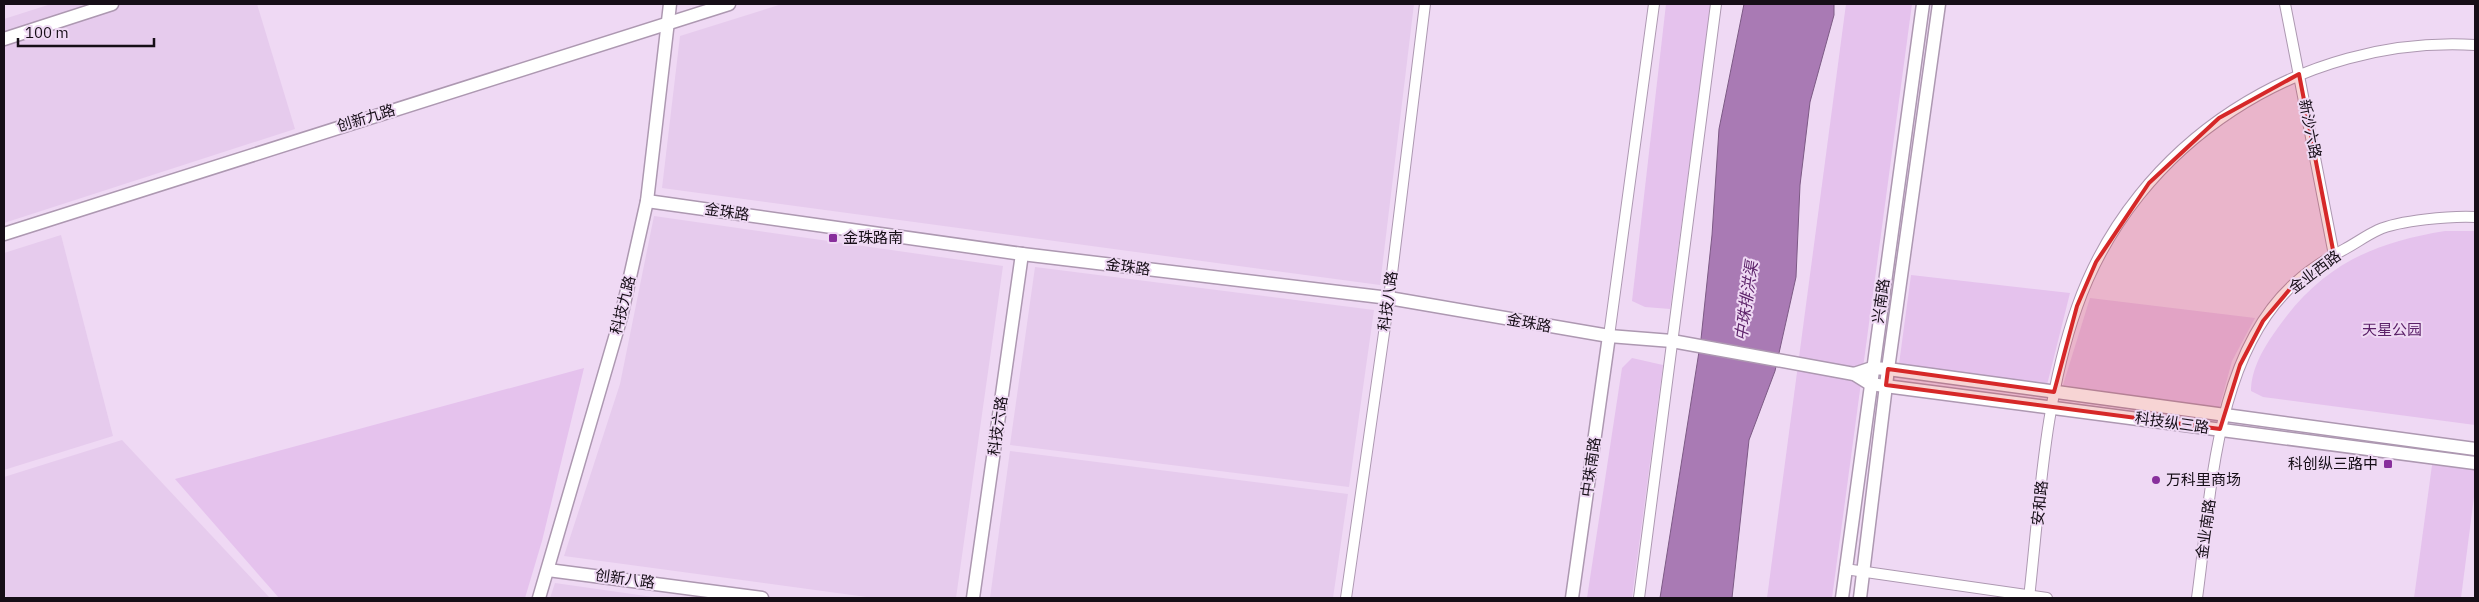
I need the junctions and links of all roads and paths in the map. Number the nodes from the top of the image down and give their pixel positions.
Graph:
1 (112, 4) edge
2 (670, 4) edge
3 (730, 4) edge
4 (1425, 4) edge
5 (1654, 4) edge
6 (1716, 4) edge
7 (1923, 4) edge
8 (1939, 4) edge
9 (2285, 4) edge
10 (668, 24) junction
11 (4, 39) edge
12 (2475, 45) edge
13 (2299, 74) junction
14 (647, 201) junction
15 (2475, 217) edge
16 (4, 234) edge
17 (1022, 254) junction
18 (2334, 255) junction
19 (1389, 298) junction
20 (1609, 336) junction
21 (1672, 341) junction
22 (1872, 368) junction
23 (1888, 369) junction
24 (1854, 374) junction
25 (1870, 384) junction
26 (1886, 385) junction
27 (2054, 392) junction
28 (2051, 407) junction
29 (2224, 415) junction
30 (2220, 429) junction
31 (2475, 449) edge
32 (2475, 463) edge
33 (1846, 569) junction
34 (548, 570) junction
35 (1864, 572) junction
36 (2030, 597) edge
37 (539, 598) edge
38 (762, 598) edge
39 (973, 598) edge
40 (1346, 598) edge
41 (1572, 598) edge
42 (1639, 598) edge
43 (1842, 598) edge
44 (1860, 598) edge
45 (2047, 598) edge
46 (2197, 598) edge

1 - 11 street
2 - 10 street, 科技九路
3 - 10 street, 创新九路
4 - 19 street, 科技八路
5 - 20 street
6 - 21 street
7 - 22 street, 兴南路
8 - 23 street, 兴南路
9 - 13 street, 新沙六路
10 - 14 street, 科技九路
10 - 16 street, 创新九路
12 - 13 street, 安和路
13 - 18 street, 新沙六路
13 - 27 street, 安和路
14 - 17 street, 金珠路
14 - 34 street, 科技九路
15 - 18 street, 金业西路
17 - 19 street, 金珠路
17 - 39 street, 科技六路
18 - 29 street, 金业西路
19 - 20 street, 金珠路
19 - 40 street, 科技八路
20 - 21 street, 金珠路
20 - 41 street, 中珠南路
21 - 24 street, 金珠路
21 - 42 street
22 - 23 street, 科技纵三路
22 - 24 street
22 - 25 street, 兴南路
23 - 26 street, 兴南路
23 - 27 street, 科技纵三路
24 - 25 street
25 - 26 street, 科技纵三路
25 - 33 street, 兴南路
26 - 28 street, 科技纵三路
26 - 35 street, 兴南路
27 - 28 street, 安和路
27 - 29 street, 科技纵三路
28 - 30 street, 科技纵三路
28 - 36 street, 安和路
29 - 30 street, 金业西路
29 - 31 street, 科技纵三路
30 - 32 street, 科技纵三路
30 - 46 street, 金业南路
33 - 35 street
33 - 43 street, 兴南路
34 - 37 street, 科技九路
34 - 38 street, 创新八路
35 - 36 street
35 - 44 street, 兴南路
36 - 45 street

